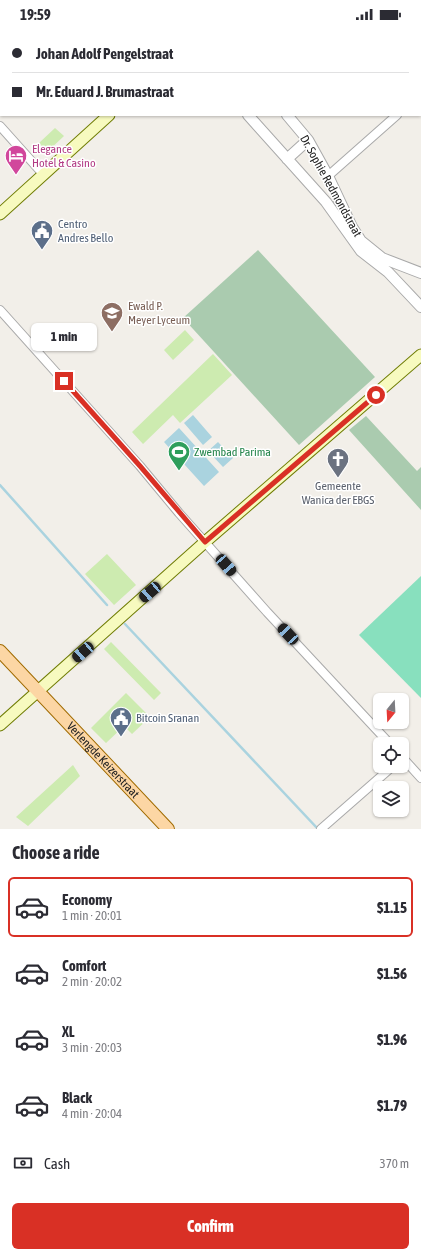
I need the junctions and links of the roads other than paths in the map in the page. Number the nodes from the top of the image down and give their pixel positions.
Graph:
1 (108, 116) edge
2 (249, 116) edge
3 (288, 116) edge
4 (396, 116) edge
5 (0, 126) edge
6 (308, 140) junction
7 (287, 159) junction
8 (43, 174) junction
9 (328, 176) junction
10 (0, 214) edge
11 (340, 214) junction
12 (421, 273) edge
13 (421, 307) edge
14 (0, 310) edge
15 (421, 355) edge
16 (205, 542) junction
17 (0, 651) edge
18 (38, 692) junction
19 (0, 725) edge
20 (383, 737) edge
21 (409, 765) edge
22 (384, 773) edge
23 (421, 778) edge
24 (322, 828) edge
25 (168, 829) edge

1 - 8 main road
2 - 7 street, Dr. Sophie Redmondstraat
3 - 6 street, Dr. Sophie Redmondstraat
4 - 9 street
5 - 8 street
6 - 7 street
6 - 9 street, Dr. Sophie Redmondstraat
7 - 11 street, Dr. Sophie Redmondstraat
8 - 10 main road
9 - 11 street, Dr. Sophie Redmondstraat
11 - 12 street, Dr. Sophie Redmondstraat
11 - 13 street, Dr. Sophie Redmondstraat
14 - 16 street
15 - 16 main road
16 - 18 main road
16 - 20 street
17 - 18 main road, Verlengde Keizerstraat
18 - 19 main road
18 - 25 main road, Verlengde Keizerstraat
21 - 23 street
22 - 24 street

